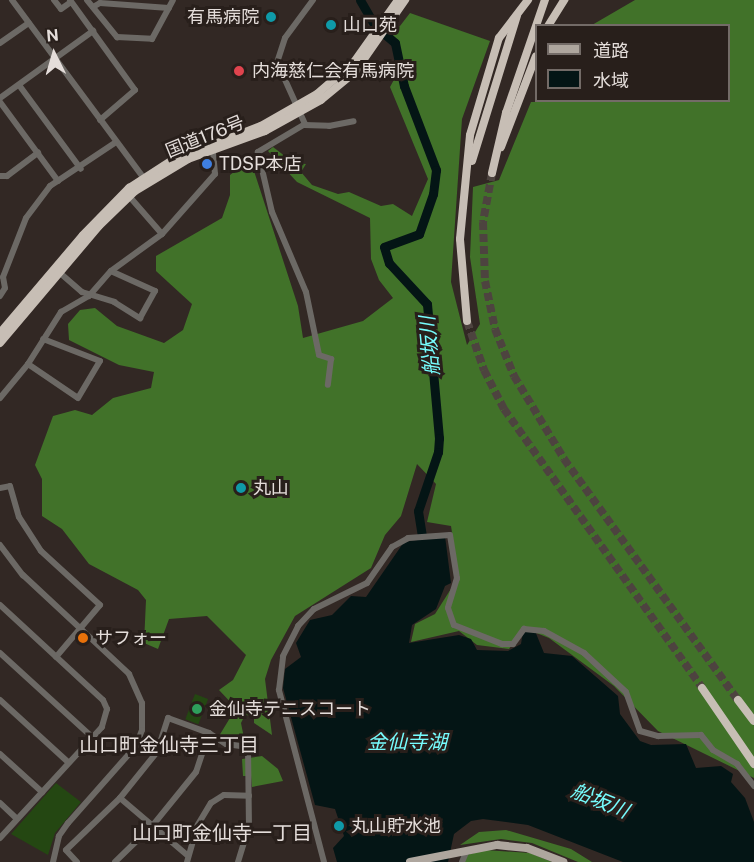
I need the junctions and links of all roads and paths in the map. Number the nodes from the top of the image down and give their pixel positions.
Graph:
1 (12, 0) edge
2 (54, 0) edge
3 (87, 0) edge
4 (173, 0) edge
5 (313, 0) edge
6 (398, 0) edge
7 (405, 0) edge
8 (523, 0) edge
9 (528, 0) edge
10 (545, 0) edge
11 (564, 0) edge
12 (71, 1) edge
13 (93, 7) junction
14 (169, 8) junction
15 (29, 22) junction
16 (386, 24) junction
17 (536, 24) edge
18 (549, 24) edge
19 (510, 26) junction
20 (535, 26) edge
21 (93, 31) junction
22 (0, 44) edge
23 (56, 58) junction
24 (535, 62) edge
25 (19, 85) junction
26 (0, 98) edge
27 (0, 102) edge
28 (301, 109) junction
29 (100, 120) junction
30 (354, 121) dead end
31 (304, 125) junction
32 (116, 142) junction
33 (213, 149) junction
34 (38, 153) junction
35 (495, 161) junction
36 (81, 169) junction
37 (492, 173) tunnel mouth
38 (0, 176) edge
39 (143, 177) junction
40 (58, 181) junction
41 (129, 196) junction
42 (162, 234) junction
43 (111, 271) junction
44 (60, 273) junction
45 (0, 296) edge
46 (89, 296) junction
47 (467, 321) tunnel mouth
48 (0, 333) edge
49 (43, 339) junction
50 (0, 344) edge
51 (28, 364) junction
52 (328, 385) dead end
53 (0, 398) edge
54 (0, 488) edge
55 (0, 545) edge
56 (0, 605) edge
57 (82, 629) junction
58 (0, 653) edge
59 (56, 657) junction
60 (702, 688) tunnel mouth
61 (0, 700) edge
62 (738, 700) tunnel mouth
63 (754, 721) edge
64 (209, 733) junction
65 (93, 737) junction
66 (0, 754) edge
67 (68, 762) junction
68 (754, 764) edge
69 (754, 786) edge
70 (42, 792) junction
71 (249, 796) junction
72 (120, 798) junction
73 (0, 803) edge
74 (17, 819) junction
75 (153, 825) junction
76 (0, 838) edge
77 (463, 851) junction
78 (187, 859) edge
79 (53, 862) edge
80 (77, 862) edge
81 (115, 862) edge
82 (238, 862) edge
83 (324, 862) edge
84 (410, 862) edge
85 (462, 862) edge
86 (563, 862) edge

1 - 15 street
2 - 12 street
3 - 13 street
4 - 14 street
5 - 28 street
6 - 16 highway, 国道176号
7 - 16 highway, 国道176号
8 - 19 highway
9 - 19 highway
10 - 17 highway
11 - 18 highway
12 - 21 street
13 - 14 street
13 - 14 street
15 - 22 street
15 - 23 street
16 - 28 highway, 国道176号
19 - 47 highway
20 - 35 highway
21 - 23 street
21 - 29 street
23 - 25 street
23 - 29 street
24 - 35 highway
25 - 26 street
25 - 36 street
27 - 34 street
28 - 31 street
28 - 33 highway, 国道176号
28 - 39 highway, 国道176号
29 - 32 street
30 - 31 street
31 - 52 street
32 - 36 street
32 - 39 street
33 - 41 highway, 国道176号
33 - 42 street
34 - 38 street
34 - 40 street
35 - 37 highway
36 - 40 street
39 - 48 highway, 国道176号
40 - 45 street
41 - 42 street
41 - 44 highway, 国道176号
42 - 43 street
43 - 46 street
43 - 46 street
44 - 46 street
44 - 50 highway, 国道176号
46 - 49 street
49 - 51 street
49 - 51 street
51 - 53 street
54 - 57 street
55 - 57 street
56 - 59 street
57 - 59 street
57 - 79 street
58 - 65 street
59 - 65 street
60 - 68 highway
61 - 67 street
62 - 63 highway
64 - 71 street
64 - 72 street
64 - 75 street
65 - 67 street
66 - 70 street
67 - 70 street
69 - 83 street
70 - 74 street
71 - 78 street
71 - 82 street
72 - 75 street
72 - 80 street
73 - 74 street
74 - 76 street
75 - 78 street
75 - 81 street
77 - 84 main road
77 - 85 street
77 - 86 main road

